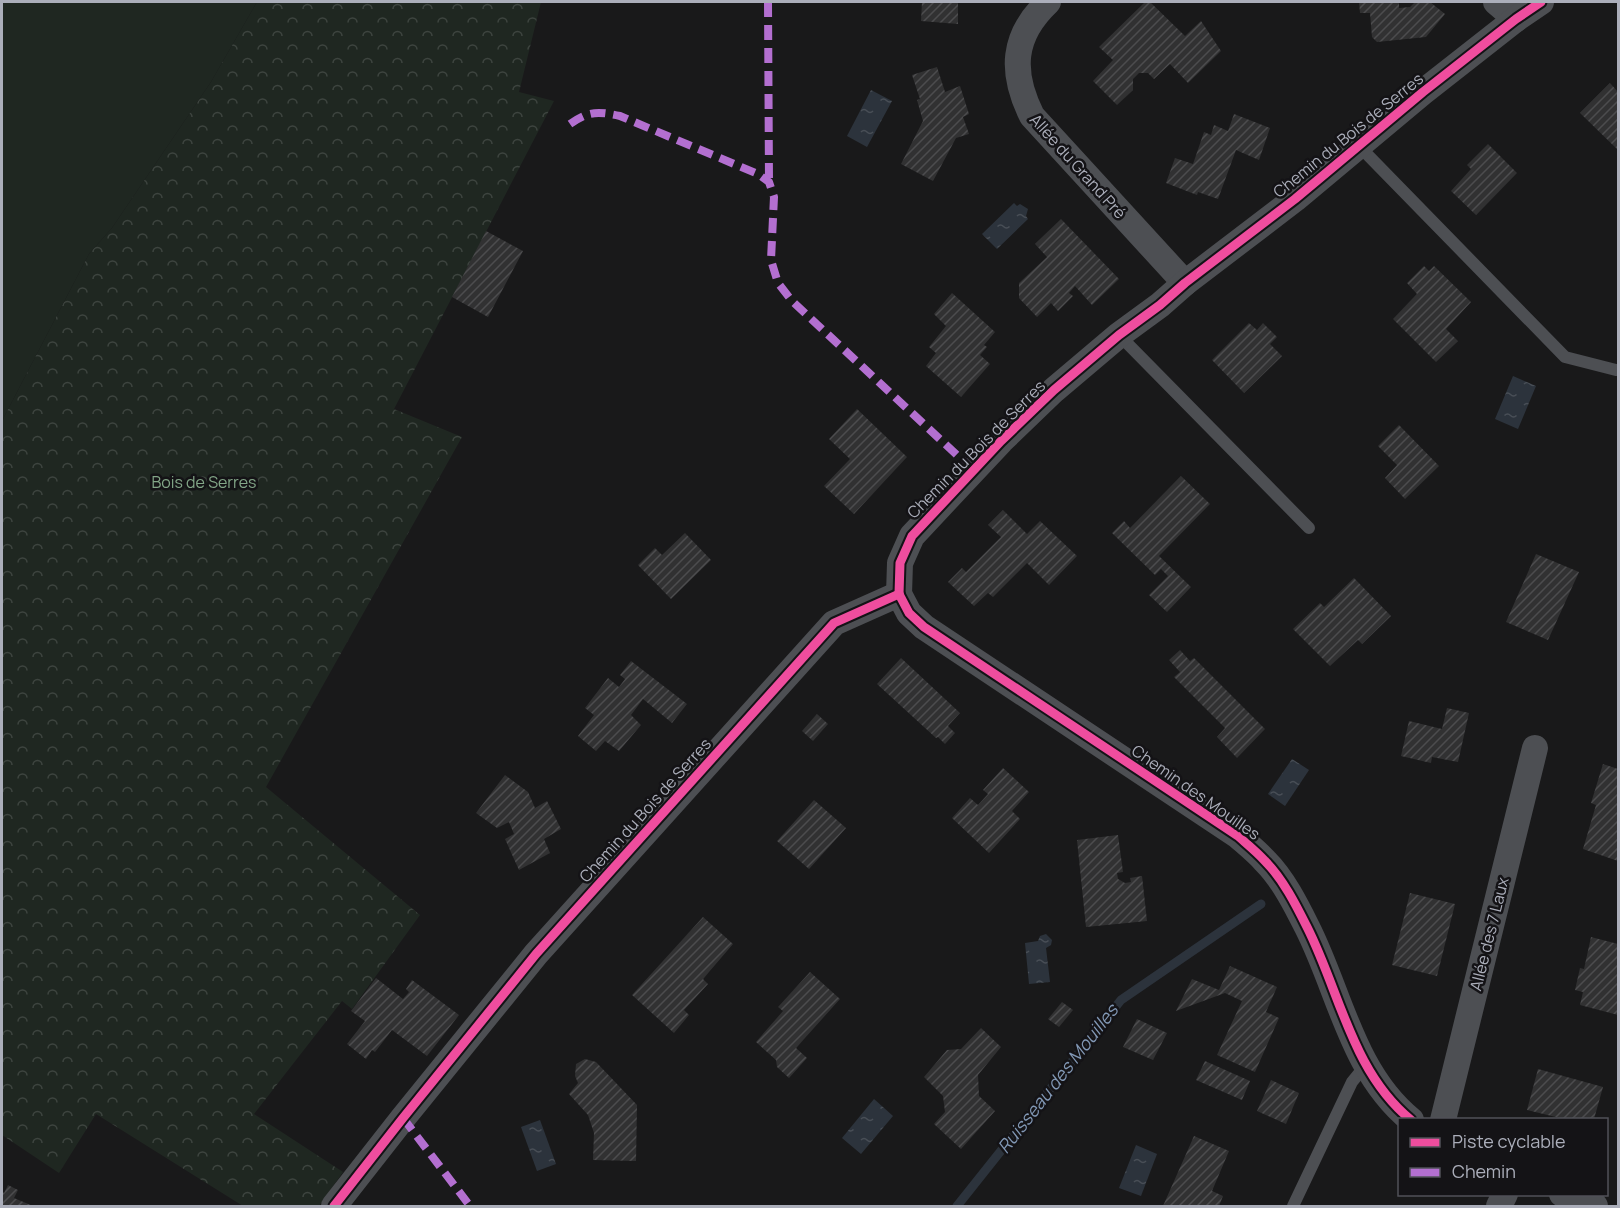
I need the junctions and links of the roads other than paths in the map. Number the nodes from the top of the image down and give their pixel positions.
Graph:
1 (1048, 2) edge
2 (1496, 2) edge
3 (1541, 2) edge
4 (1516, 19) junction
5 (1358, 145) junction
6 (1185, 283) junction
7 (1119, 335) junction
8 (1616, 370) dead end
9 (1309, 528) dead end
10 (899, 594) junction
11 (1535, 748) dead end
12 (1365, 1066) junction
13 (1410, 1118) edge
14 (1443, 1118) edge
15 (1568, 1196) edge
16 (334, 1206) edge
17 (1293, 1206) edge
18 (1595, 1206) edge

1 - 6 street, Allée du Grand Pré
2 - 4 street
3 - 4 street, Chemin du Bois de Serres
4 - 5 street, Chemin du Bois de Serres
5 - 6 street, Chemin du Bois de Serres
5 - 8 lane
6 - 7 street, Chemin du Bois de Serres
7 - 9 lane
7 - 10 street, Chemin du Bois de Serres
10 - 12 street, Chemin des Mouilles
10 - 16 street, Chemin du Bois de Serres
11 - 14 street, Allée des 7 Laux
12 - 13 street, Chemin des Mouilles
12 - 17 lane
15 - 18 street

